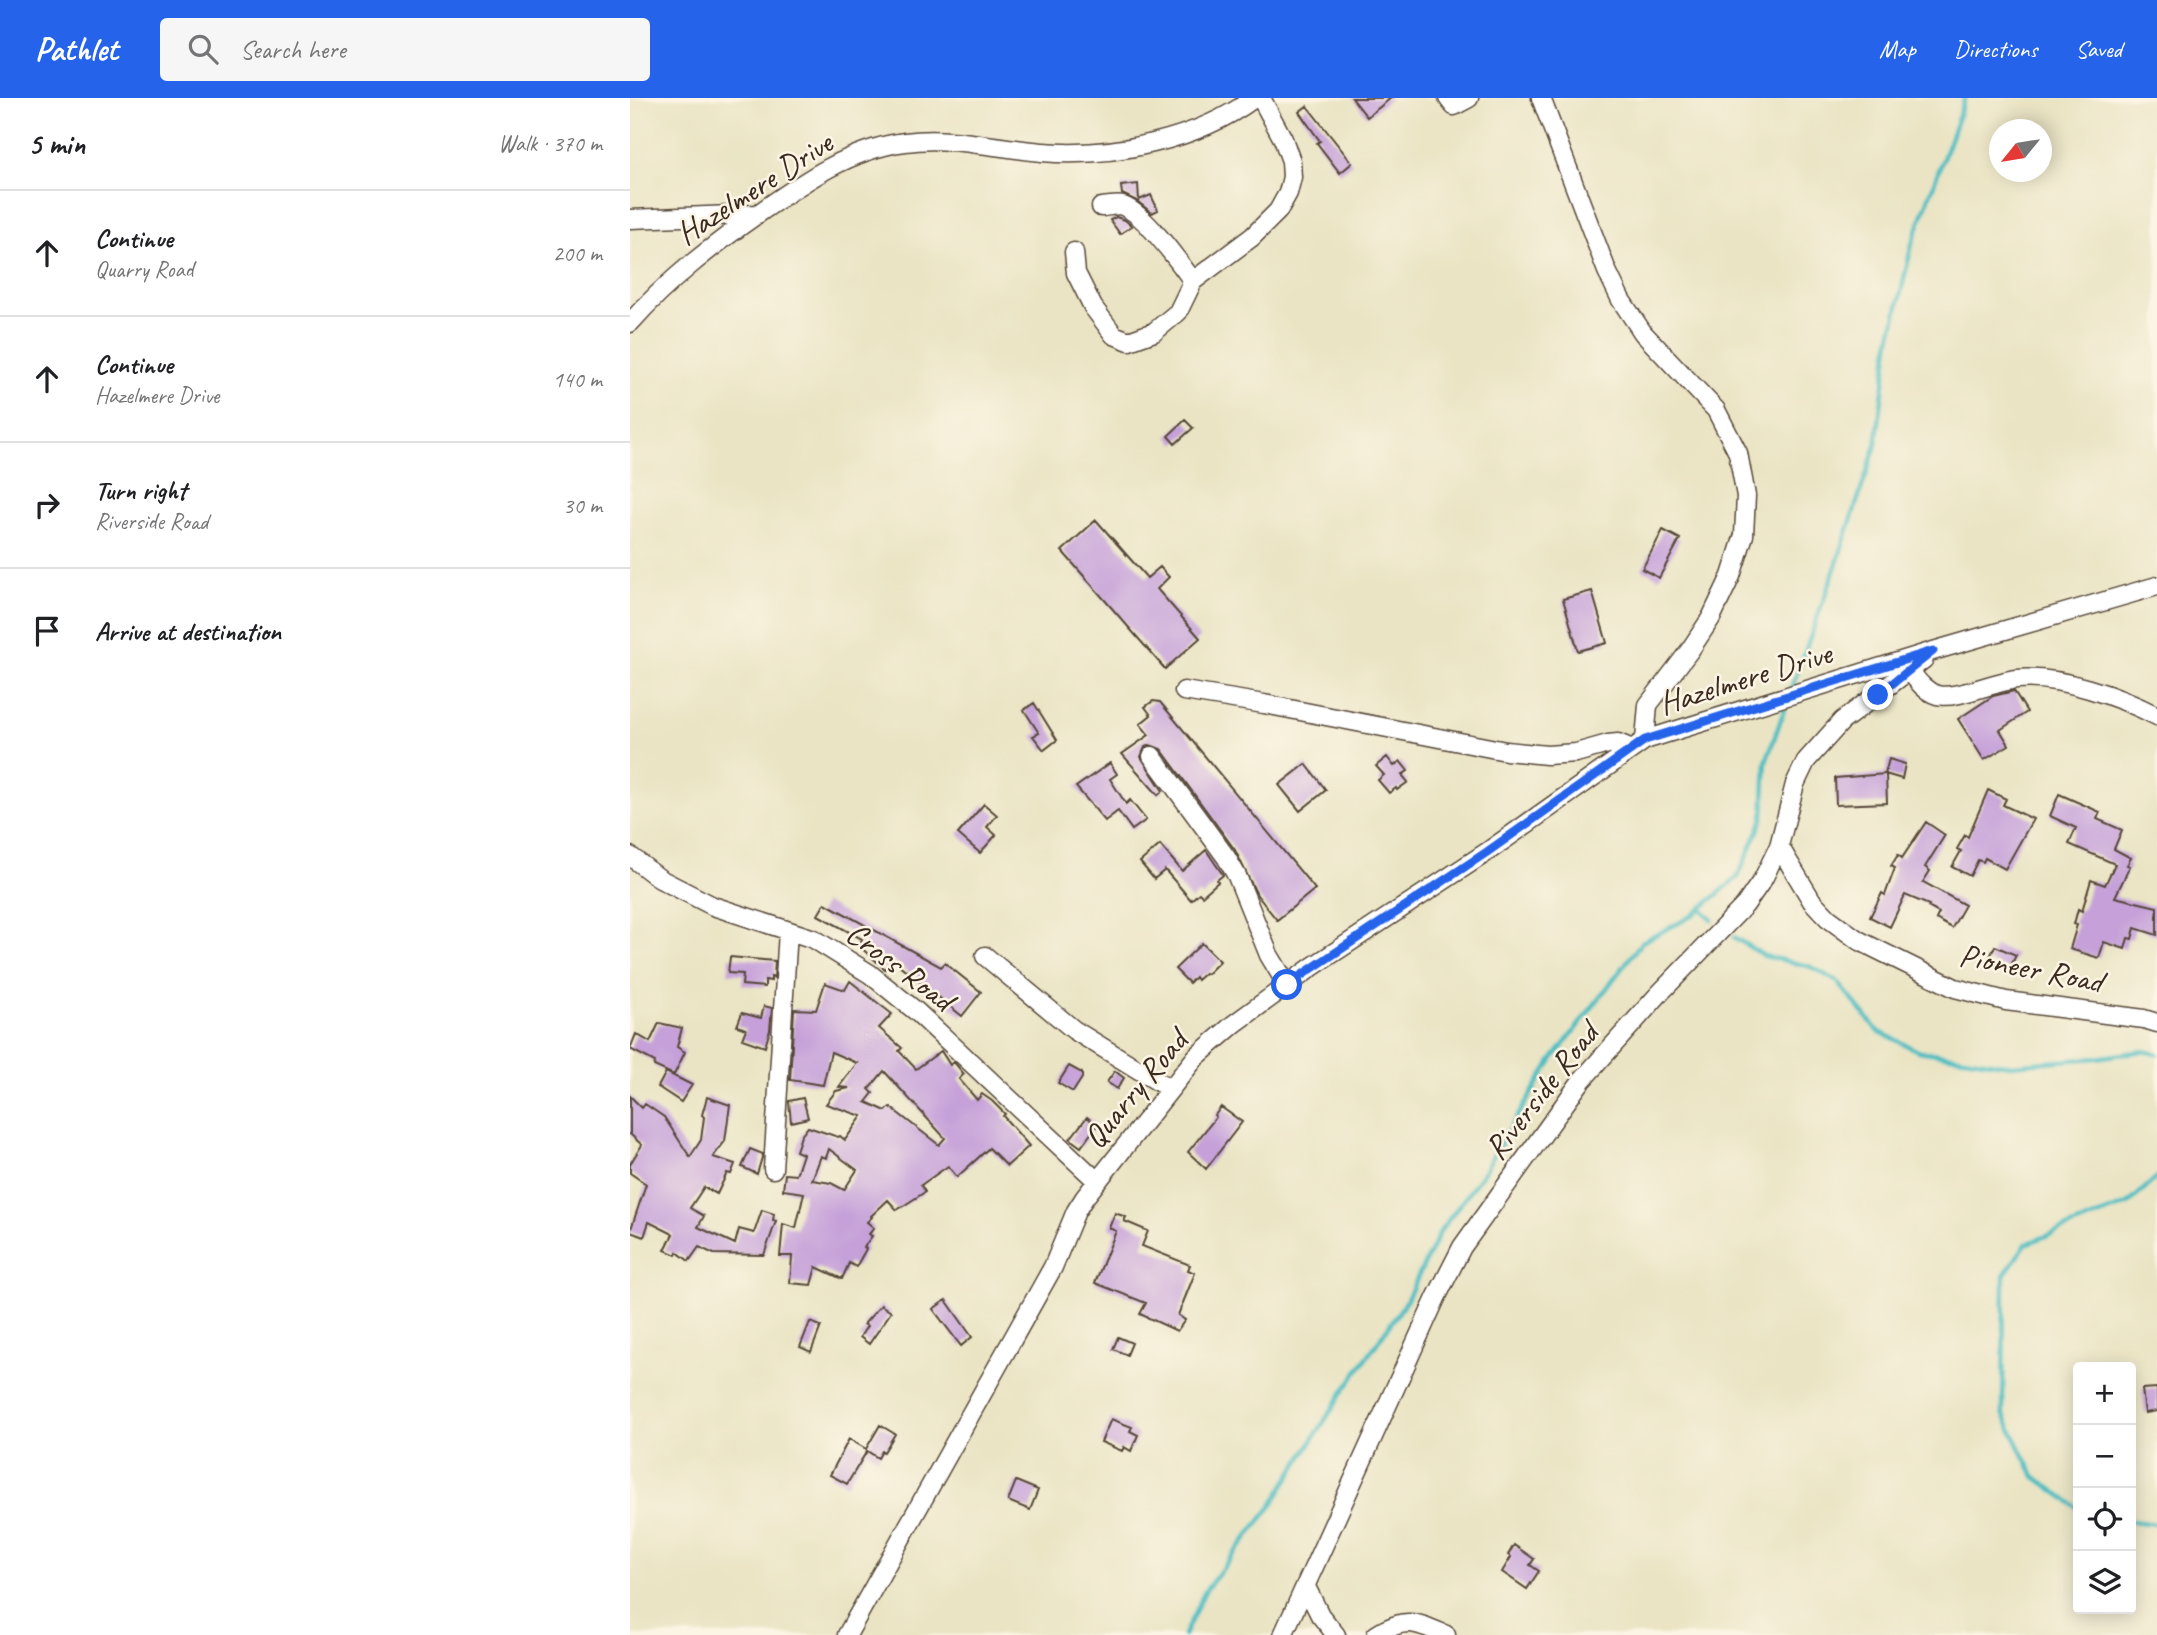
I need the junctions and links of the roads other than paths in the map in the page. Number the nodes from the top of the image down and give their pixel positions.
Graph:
1 (1254, 98) edge
2 (1261, 98) edge
3 (1448, 98) edge
4 (1469, 98) edge
5 (1541, 98) edge
6 (1101, 207) dead end
7 (758, 214) junction
8 (630, 219) edge
9 (1074, 251) dead end
10 (1193, 281) junction
11 (630, 323) edge
12 (2157, 586) edge
13 (1933, 651) junction
14 (1909, 670) junction
15 (1184, 691) dead end
16 (2157, 716) edge
17 (1639, 744) junction
18 (1152, 756) dead end
19 (1779, 846) junction
20 (630, 856) edge
21 (788, 931) junction
22 (985, 956) dead end
23 (1287, 985) junction
24 (2157, 1023) edge
25 (1170, 1089) junction
26 (773, 1169) dead end
27 (1097, 1181) junction
28 (1306, 1587) junction
29 (847, 1635) edge
30 (1283, 1635) edge
31 (1336, 1635) edge
32 (1376, 1635) edge
33 (1446, 1635) edge

1 - 7 street, Hazelmere Drive
2 - 10 street
3 - 4 street
5 - 17 street, Hazelmere Drive
6 - 10 street
7 - 8 street
7 - 11 street, Hazelmere Drive
9 - 10 street
12 - 13 street, Hazelmere Drive
13 - 14 street, Riverside Road
13 - 17 street, Hazelmere Drive
14 - 16 street
14 - 19 street, Riverside Road
15 - 17 street
17 - 23 street, Quarry Road
18 - 23 street
19 - 24 street, Pioneer Road
19 - 28 street, Riverside Road
20 - 21 street, Cross Road
21 - 26 street
21 - 27 street, Cross Road
22 - 25 street
23 - 25 street, Quarry Road
25 - 27 street, Quarry Road
27 - 29 street, Quarry Road
28 - 30 street, Riverside Road
28 - 31 street
32 - 33 street

